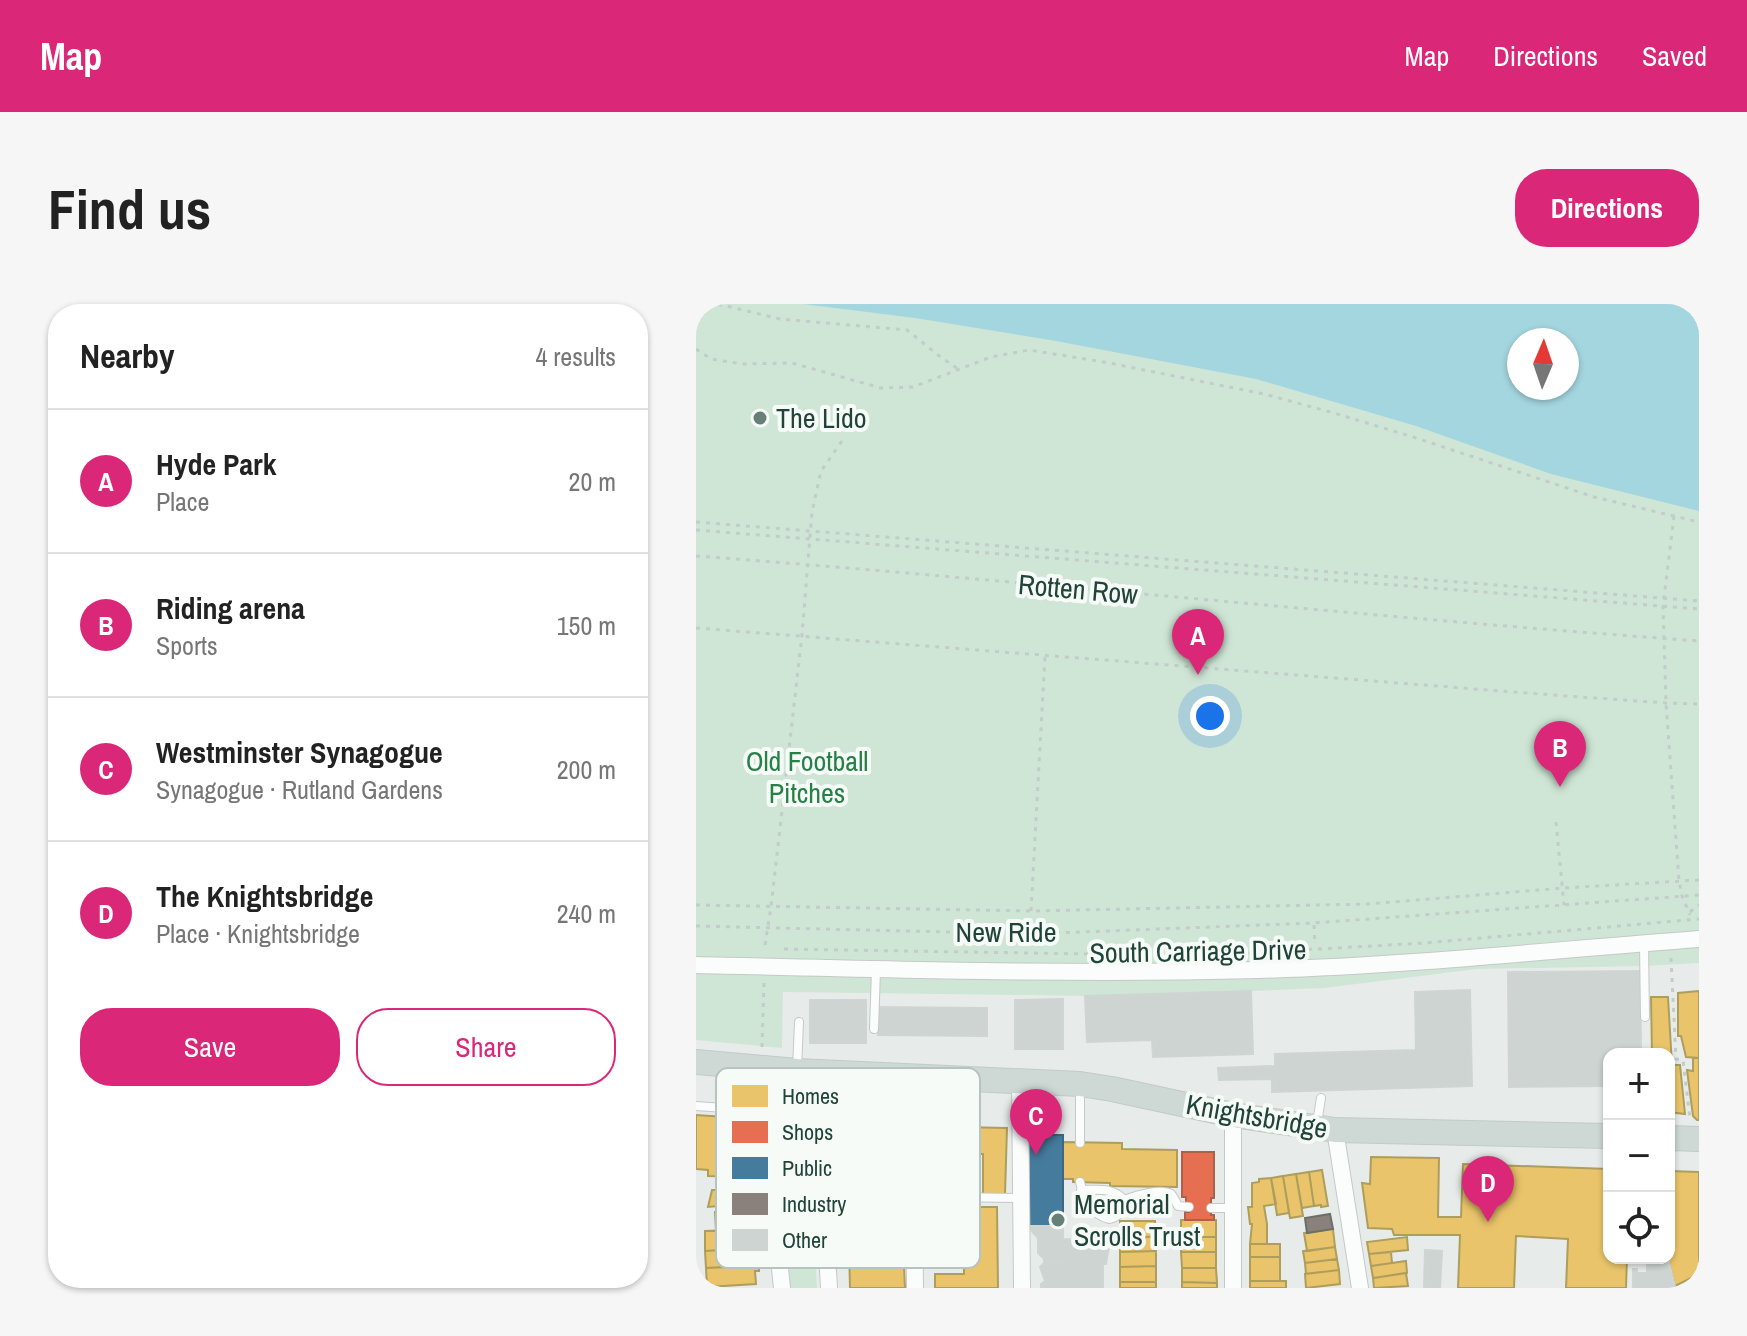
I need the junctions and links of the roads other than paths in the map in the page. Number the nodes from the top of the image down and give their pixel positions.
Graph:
1 (1699, 939) edge
2 (1644, 944) junction
3 (696, 965) edge
4 (876, 970) junction
5 (1645, 1017) dead end
6 (799, 1022) dead end
7 (874, 1029) dead end
8 (766, 1060) junction
9 (696, 1062) edge
10 (766, 1068) edge
11 (789, 1068) edge
12 (797, 1068) edge
13 (980, 1079) edge
14 (1020, 1081) junction
15 (1080, 1084) junction
16 (1321, 1098) dead end
17 (696, 1106) edge
18 (716, 1107) edge
19 (1233, 1115) junction
20 (1325, 1129) junction
21 (1603, 1136) edge
22 (1675, 1139) edge
23 (1080, 1143) dead end
24 (1698, 1144) edge
25 (980, 1197) edge
26 (1021, 1198) junction
27 (1124, 1200) junction
28 (1189, 1207) dead end
29 (1211, 1208) dead end
30 (1232, 1208) junction
31 (780, 1268) edge
32 (828, 1268) edge
33 (915, 1268) edge
34 (782, 1288) edge
35 (829, 1288) edge
36 (915, 1288) edge
37 (1022, 1288) edge
38 (1233, 1288) edge
39 (1360, 1288) edge

1 - 2 street, South Carriage Drive
2 - 4 street, South Carriage Drive
2 - 5 lane
3 - 4 street, South Carriage Drive
4 - 7 lane
6 - 12 lane
8 - 9 main road, Knightsbridge
8 - 10 street
8 - 11 main road, Knightsbridge
13 - 14 main road, Knightsbridge
14 - 15 main road, Knightsbridge
14 - 26 street
15 - 19 main road, Knightsbridge
15 - 23 lane
16 - 20 lane
17 - 18 lane
19 - 20 main road, Knightsbridge
19 - 30 street
20 - 21 main road, Knightsbridge
20 - 39 street
22 - 24 main road
25 - 26 lane
26 - 37 street
27 - 27 lane
27 - 28 lane
29 - 30 lane
30 - 38 street
31 - 34 street
32 - 35 street
33 - 36 street

